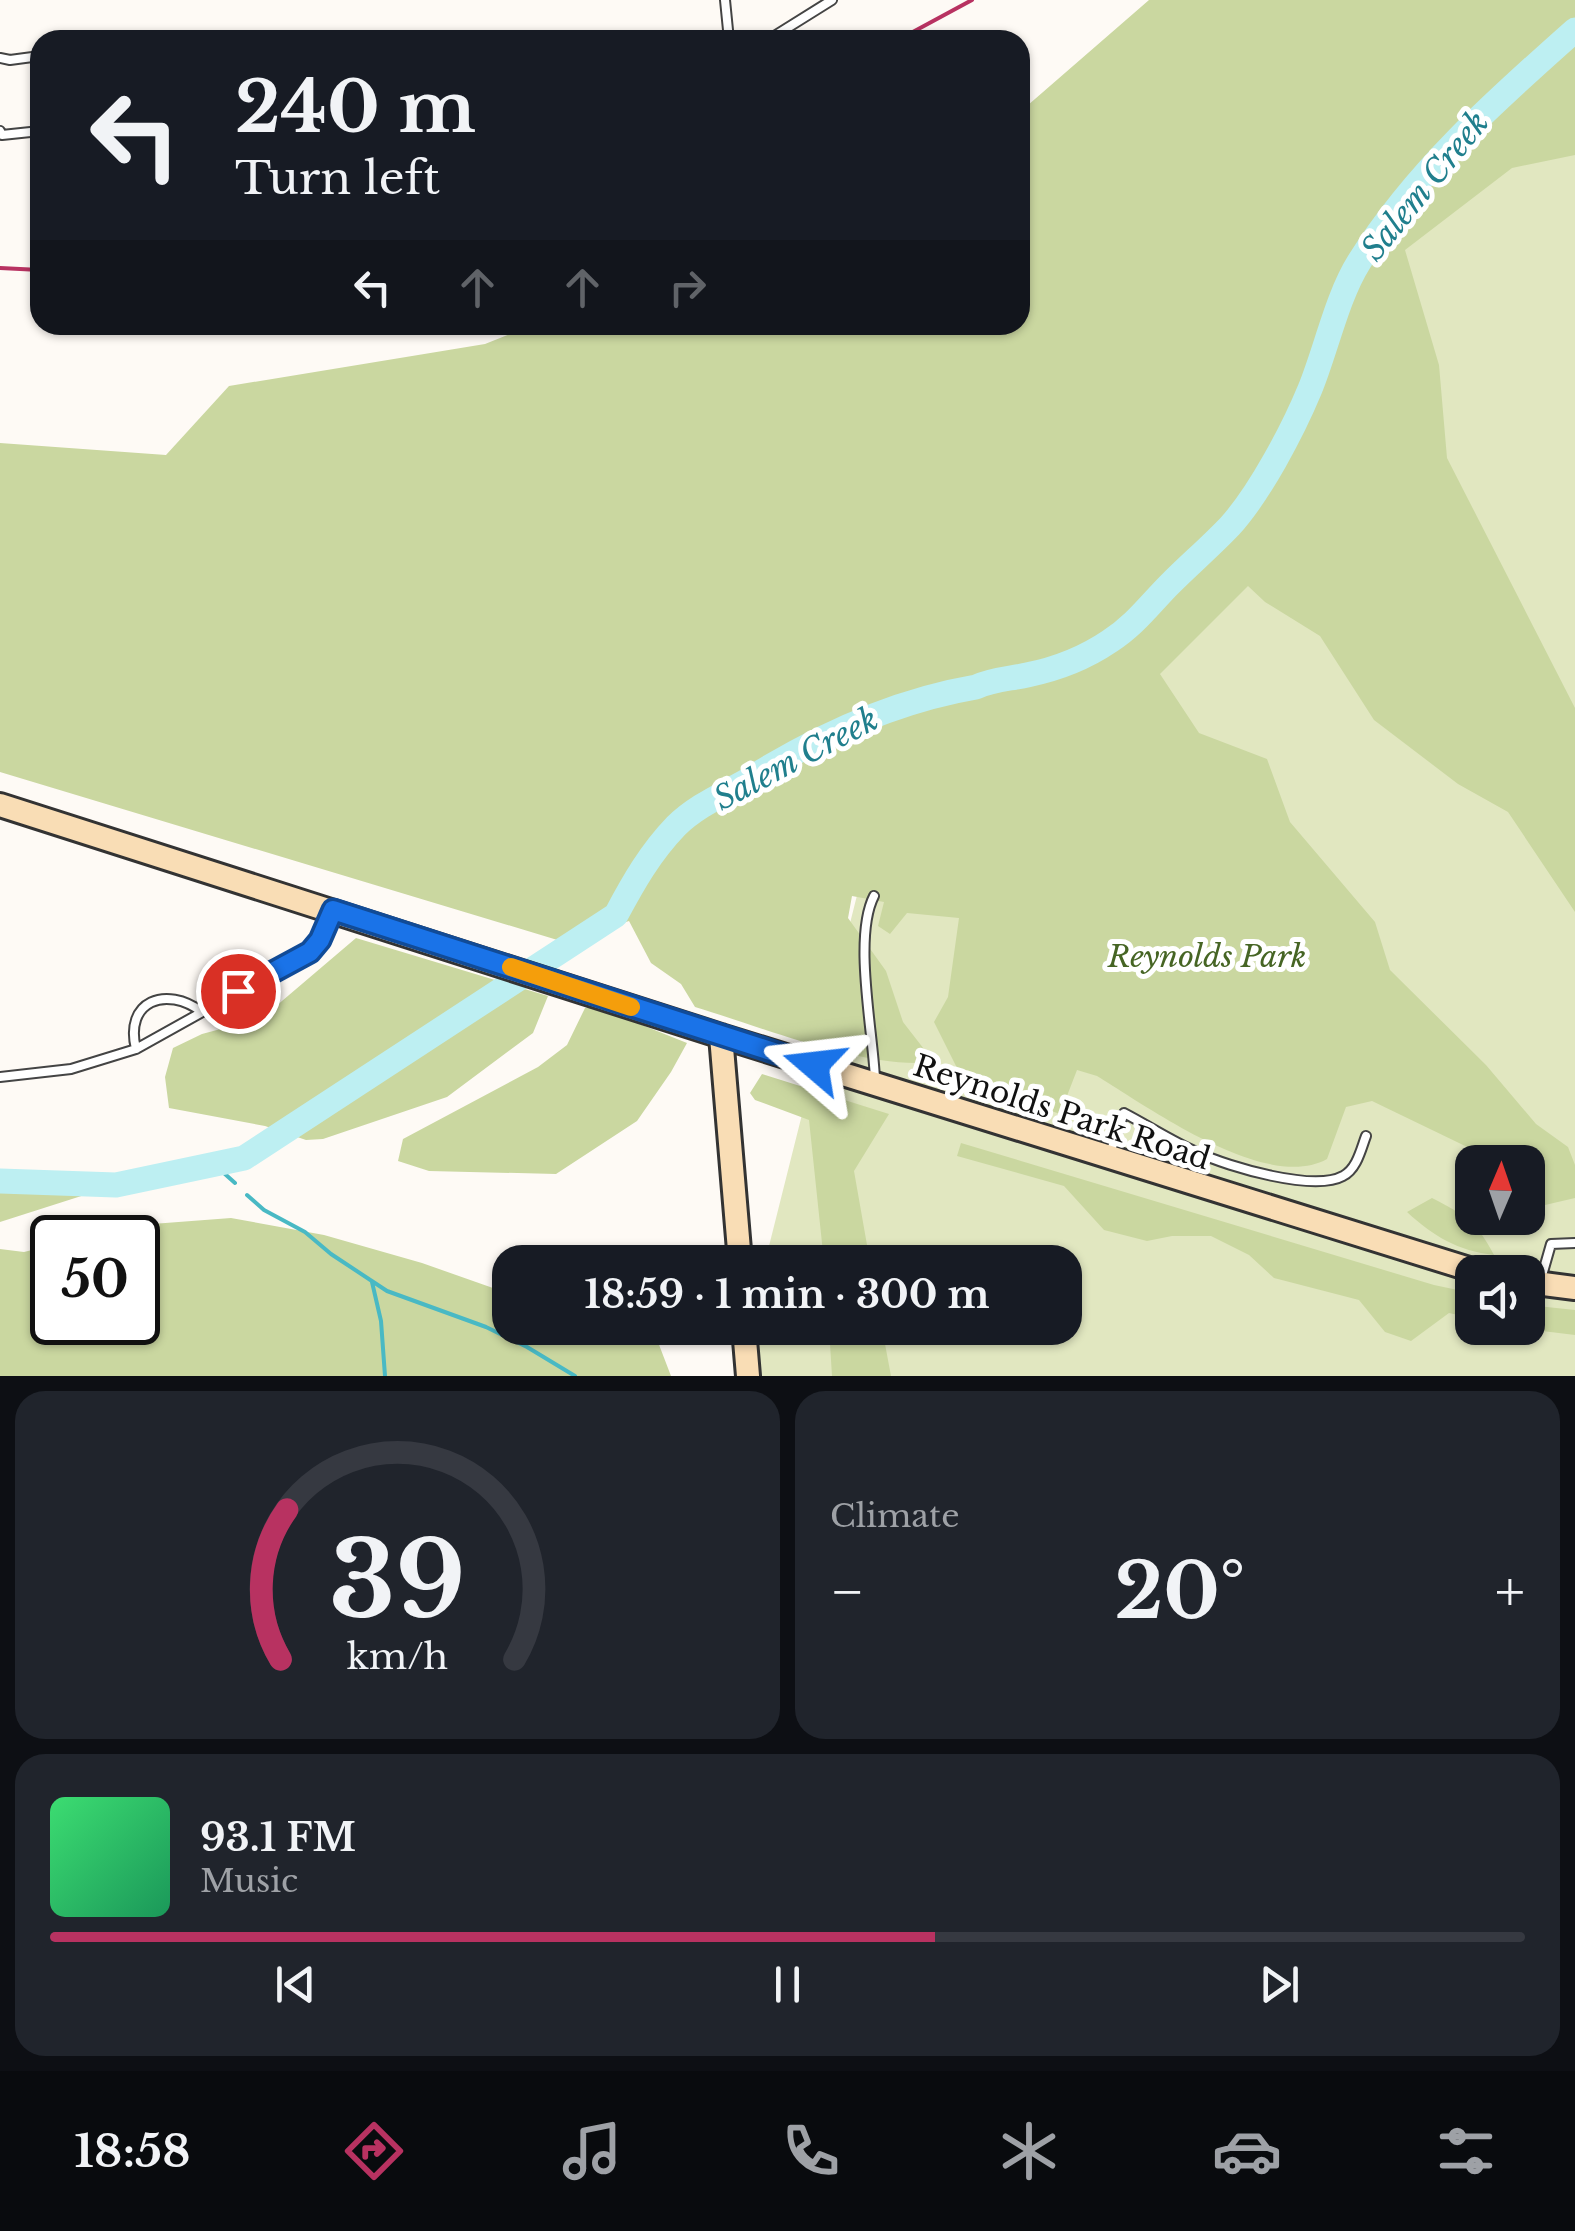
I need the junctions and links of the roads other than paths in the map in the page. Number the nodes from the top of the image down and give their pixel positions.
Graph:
1 (725, 0) edge
2 (832, 0) edge
3 (728, 30) edge
4 (784, 30) edge
5 (30, 57) edge
6 (0, 58) edge
7 (0, 131) edge
8 (30, 132) edge
9 (0, 805) edge
10 (874, 896) dead end
11 (333, 910) junction
12 (202, 1012) junction
13 (721, 1036) junction
14 (136, 1049) junction
15 (0, 1077) edge
16 (875, 1084) junction
17 (1366, 1136) dead end
18 (1109, 1158) junction
19 (1575, 1243) edge
20 (739, 1245) edge
21 (1545, 1258) edge
22 (1455, 1265) edge
23 (1545, 1284) edge
24 (1575, 1288) edge
25 (745, 1345) edge
26 (748, 1376) edge

1 - 3 lane
2 - 4 lane
5 - 6 lane
7 - 8 lane
9 - 11 main road, Reynolds Park Road
10 - 16 lane
11 - 12 lane
11 - 13 main road, Reynolds Park Road
12 - 14 lane
12 - 14 lane
13 - 16 main road, Reynolds Park Road
13 - 20 main road
14 - 15 lane
16 - 18 main road, Reynolds Park Road
17 - 18 lane
18 - 22 main road, Reynolds Park Road
19 - 21 lane
23 - 24 main road
25 - 26 main road

